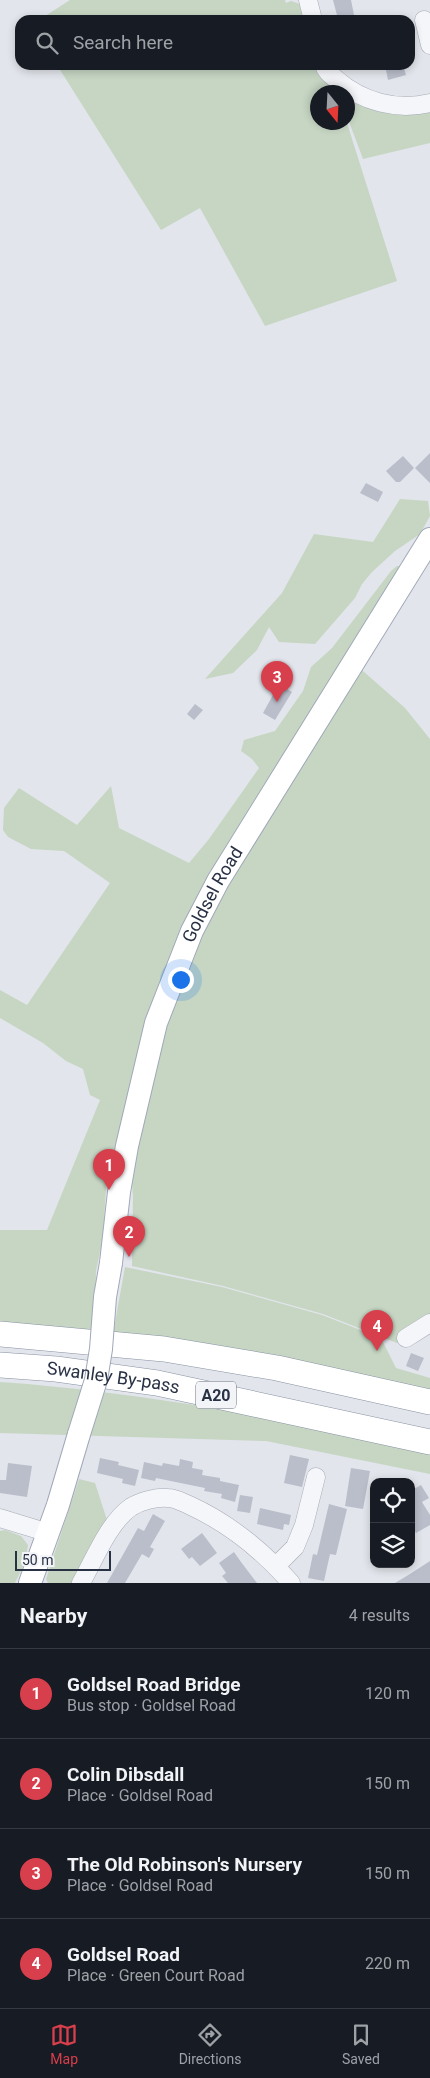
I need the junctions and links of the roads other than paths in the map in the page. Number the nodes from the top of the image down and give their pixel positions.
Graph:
1 (308, 0) edge
2 (312, 15) edge
3 (424, 20) dead end
4 (430, 45) edge
5 (326, 70) edge
6 (430, 103) edge
7 (430, 539) edge
8 (430, 1323) edge
9 (0, 1334) edge
10 (406, 1338) dead end
11 (0, 1365) edge
12 (430, 1402) edge
13 (430, 1442) edge
14 (316, 1477) dead end
15 (0, 1518) edge
16 (49, 1534) junction
17 (276, 1566) junction
18 (30, 1583) edge
19 (81, 1583) edge
20 (291, 1583) edge

1 - 2 street
3 - 4 street
5 - 6 street
7 - 16 main road, Goldsel Road, bridge
8 - 10 street
9 - 12 highway, Swanley By-pass / A20
11 - 13 highway, Swanley By-pass / A20
14 - 17 street
15 - 16 street
16 - 18 main road, Goldsel Road
17 - 19 street
17 - 20 street

